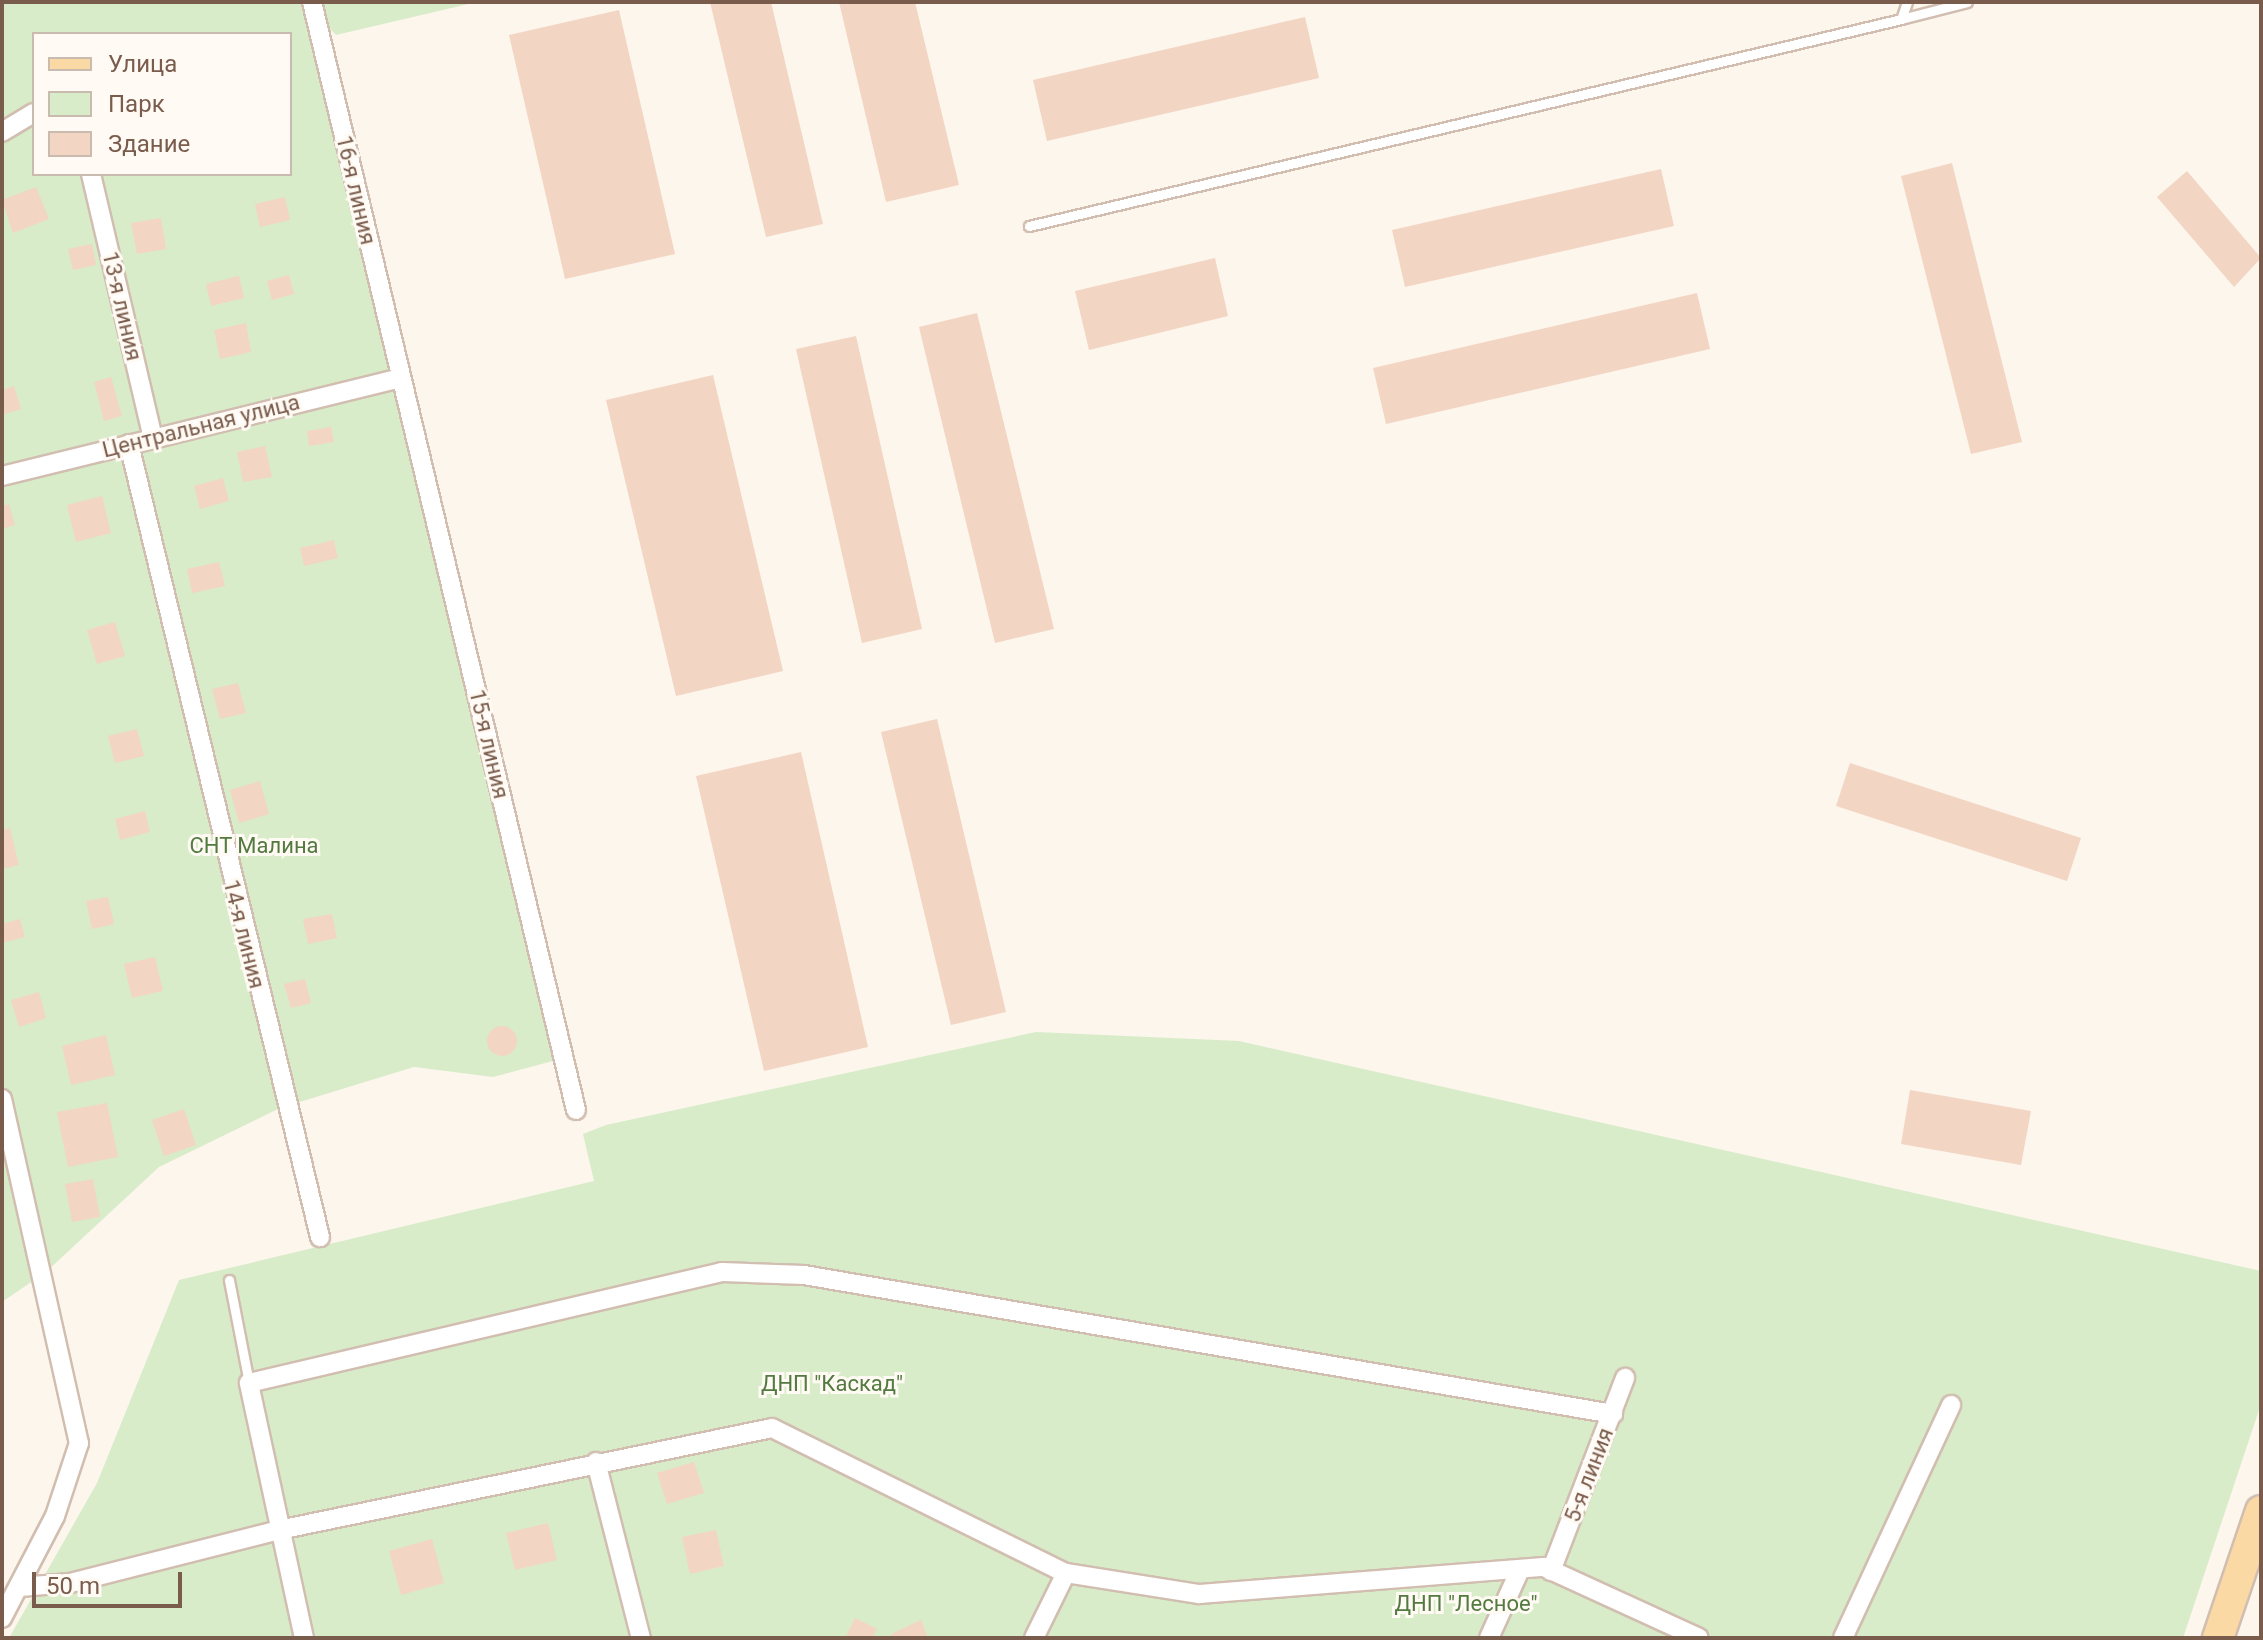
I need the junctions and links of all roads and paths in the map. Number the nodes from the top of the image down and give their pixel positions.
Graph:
1 (312, 2) edge
2 (1907, 2) edge
3 (1967, 2) edge
4 (1901, 19) junction
5 (32, 114) edge
6 (2, 132) edge
7 (91, 176) edge
8 (1029, 226) dead end
9 (401, 378) junction
10 (153, 438) junction
11 (129, 444) junction
12 (2, 476) edge
13 (2, 1099) edge
14 (576, 1110) dead end
15 (320, 1237) dead end
16 (229, 1280) dead end
17 (1625, 1378) dead end
18 (249, 1383) junction
19 (1951, 1405) dead end
20 (1613, 1414) junction
21 (596, 1462) junction
22 (2261, 1511) edge
23 (279, 1530) junction
24 (1551, 1571) junction
25 (1066, 1573) junction
26 (1518, 1574) junction
27 (20, 1587) junction
28 (2, 1618) edge
29 (304, 1638) edge
30 (641, 1638) edge
31 (1034, 1638) edge
32 (1489, 1638) edge
33 (1699, 1638) edge
34 (1843, 1638) edge
35 (2218, 1638) edge

1 - 9 street, 16-я линия
2 - 4 lane
3 - 4 lane
4 - 8 lane
5 - 6 street
7 - 10 street, 13-я линия
9 - 10 street, Центральная улица
9 - 14 street, 15-я линия
10 - 11 street, Центральная улица
11 - 12 street, Центральная улица
11 - 15 street, 14-я линия
13 - 27 street
16 - 18 lane
17 - 20 street, 5-я линия
18 - 20 street
18 - 23 street
19 - 34 street
20 - 24 street, 5-я линия
21 - 23 street
21 - 25 street
21 - 30 street
22 - 35 main road
23 - 27 street
23 - 29 street
24 - 26 street
24 - 33 street
25 - 26 street
25 - 31 street
26 - 32 street
27 - 28 street

